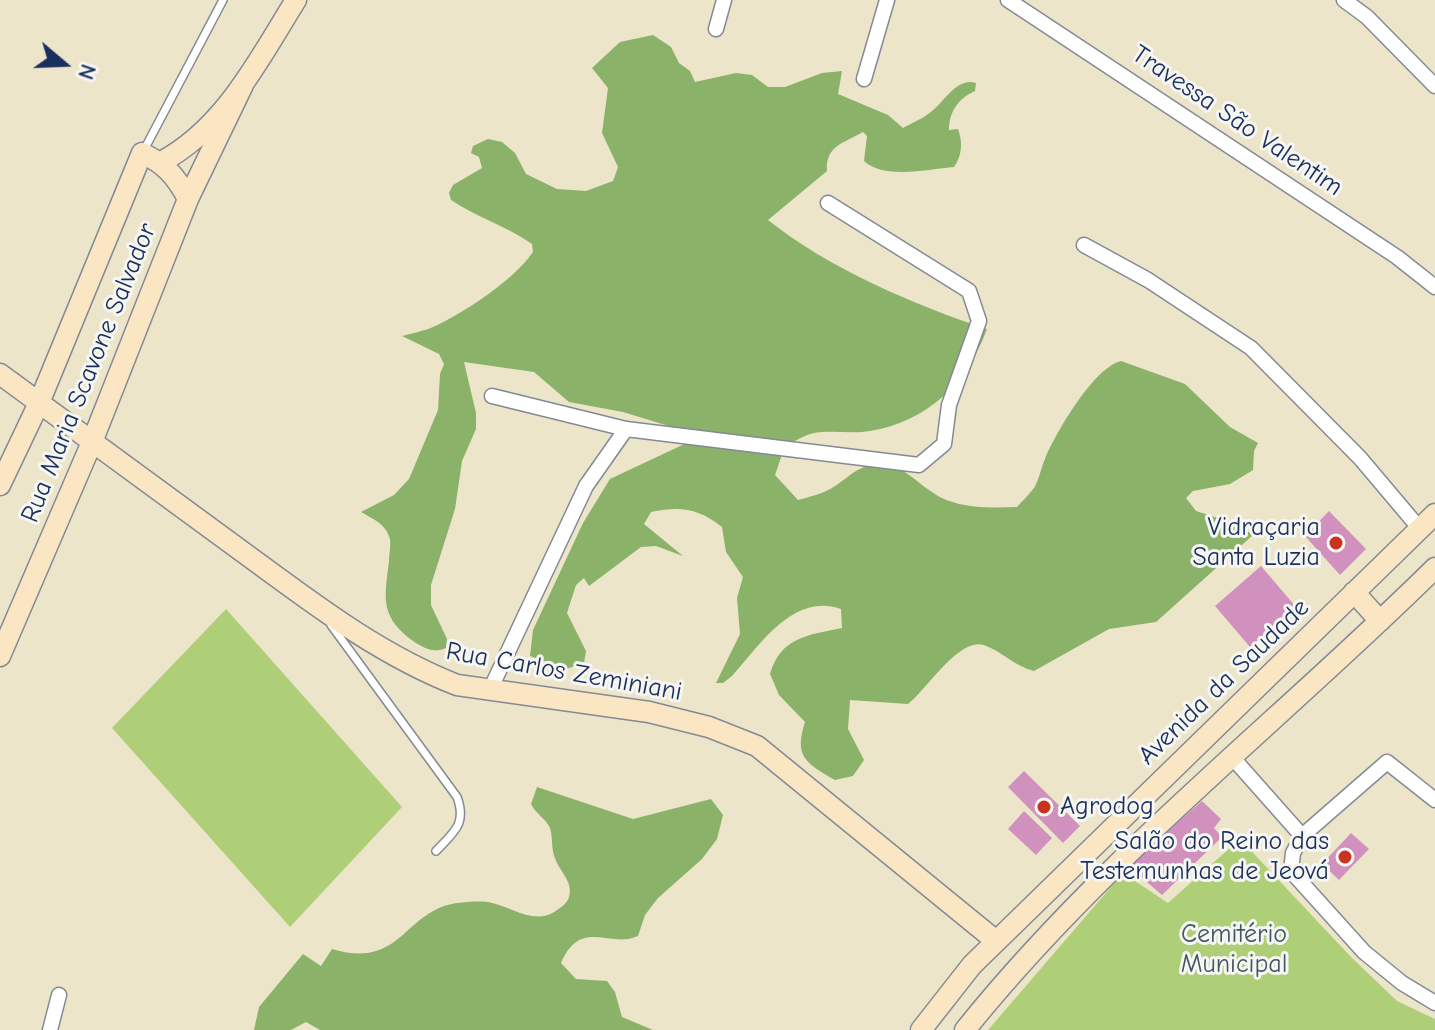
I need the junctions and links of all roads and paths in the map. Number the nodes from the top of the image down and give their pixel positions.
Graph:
1 (223, 0) edge
2 (296, 0) edge
3 (724, 0) edge
4 (887, 0) edge
5 (1008, 0) edge
6 (1344, 0) edge
7 (716, 29) dead end
8 (864, 79) dead end
9 (243, 85) junction
10 (1435, 86) edge
11 (142, 153) junction
12 (161, 162) junction
13 (188, 199) junction
14 (828, 203) dead end
15 (1084, 245) dead end
16 (1435, 287) edge
17 (0, 374) edge
18 (492, 396) dead end
19 (39, 403) junction
20 (626, 429) junction
21 (92, 442) junction
22 (0, 485) edge
23 (1428, 521) edge
24 (1435, 568) edge
25 (1354, 592) junction
26 (319, 609) junction
27 (1380, 621) junction
28 (0, 656) edge
29 (490, 690) junction
30 (1232, 757) junction
31 (1435, 800) edge
32 (1302, 836) junction
33 (436, 851) dead end
34 (996, 941) junction
35 (59, 995) dead end
36 (1435, 1003) edge
37 (50, 1030) edge
38 (921, 1030) edge
39 (965, 1030) edge

1 - 11 lane
2 - 9 main road
3 - 7 street
4 - 8 street
5 - 16 street, Travessa São Valentim
6 - 10 street
9 - 12 main road
9 - 13 main road, Rua Maria Scavone Salvador
11 - 12 main road
11 - 19 main road
12 - 13 main road
13 - 21 main road, Rua Maria Scavone Salvador
14 - 20 street
15 - 23 street
17 - 19 main road, Rua Carlos Zeminiani
18 - 20 street
19 - 21 main road, Rua Carlos Zeminiani
19 - 22 main road
20 - 29 street
21 - 26 main road, Rua Carlos Zeminiani
21 - 28 main road, Rua Maria Scavone Salvador
23 - 25 main road, Avenida da Saudade
24 - 27 main road
25 - 27 main road
25 - 34 main road, Avenida da Saudade
26 - 29 main road, Rua Carlos Zeminiani
26 - 33 lane
27 - 30 main road
29 - 34 main road, Rua Carlos Zeminiani
30 - 32 street
30 - 39 main road
31 - 32 street
32 - 36 street
34 - 38 main road, Avenida da Saudade
35 - 37 street

